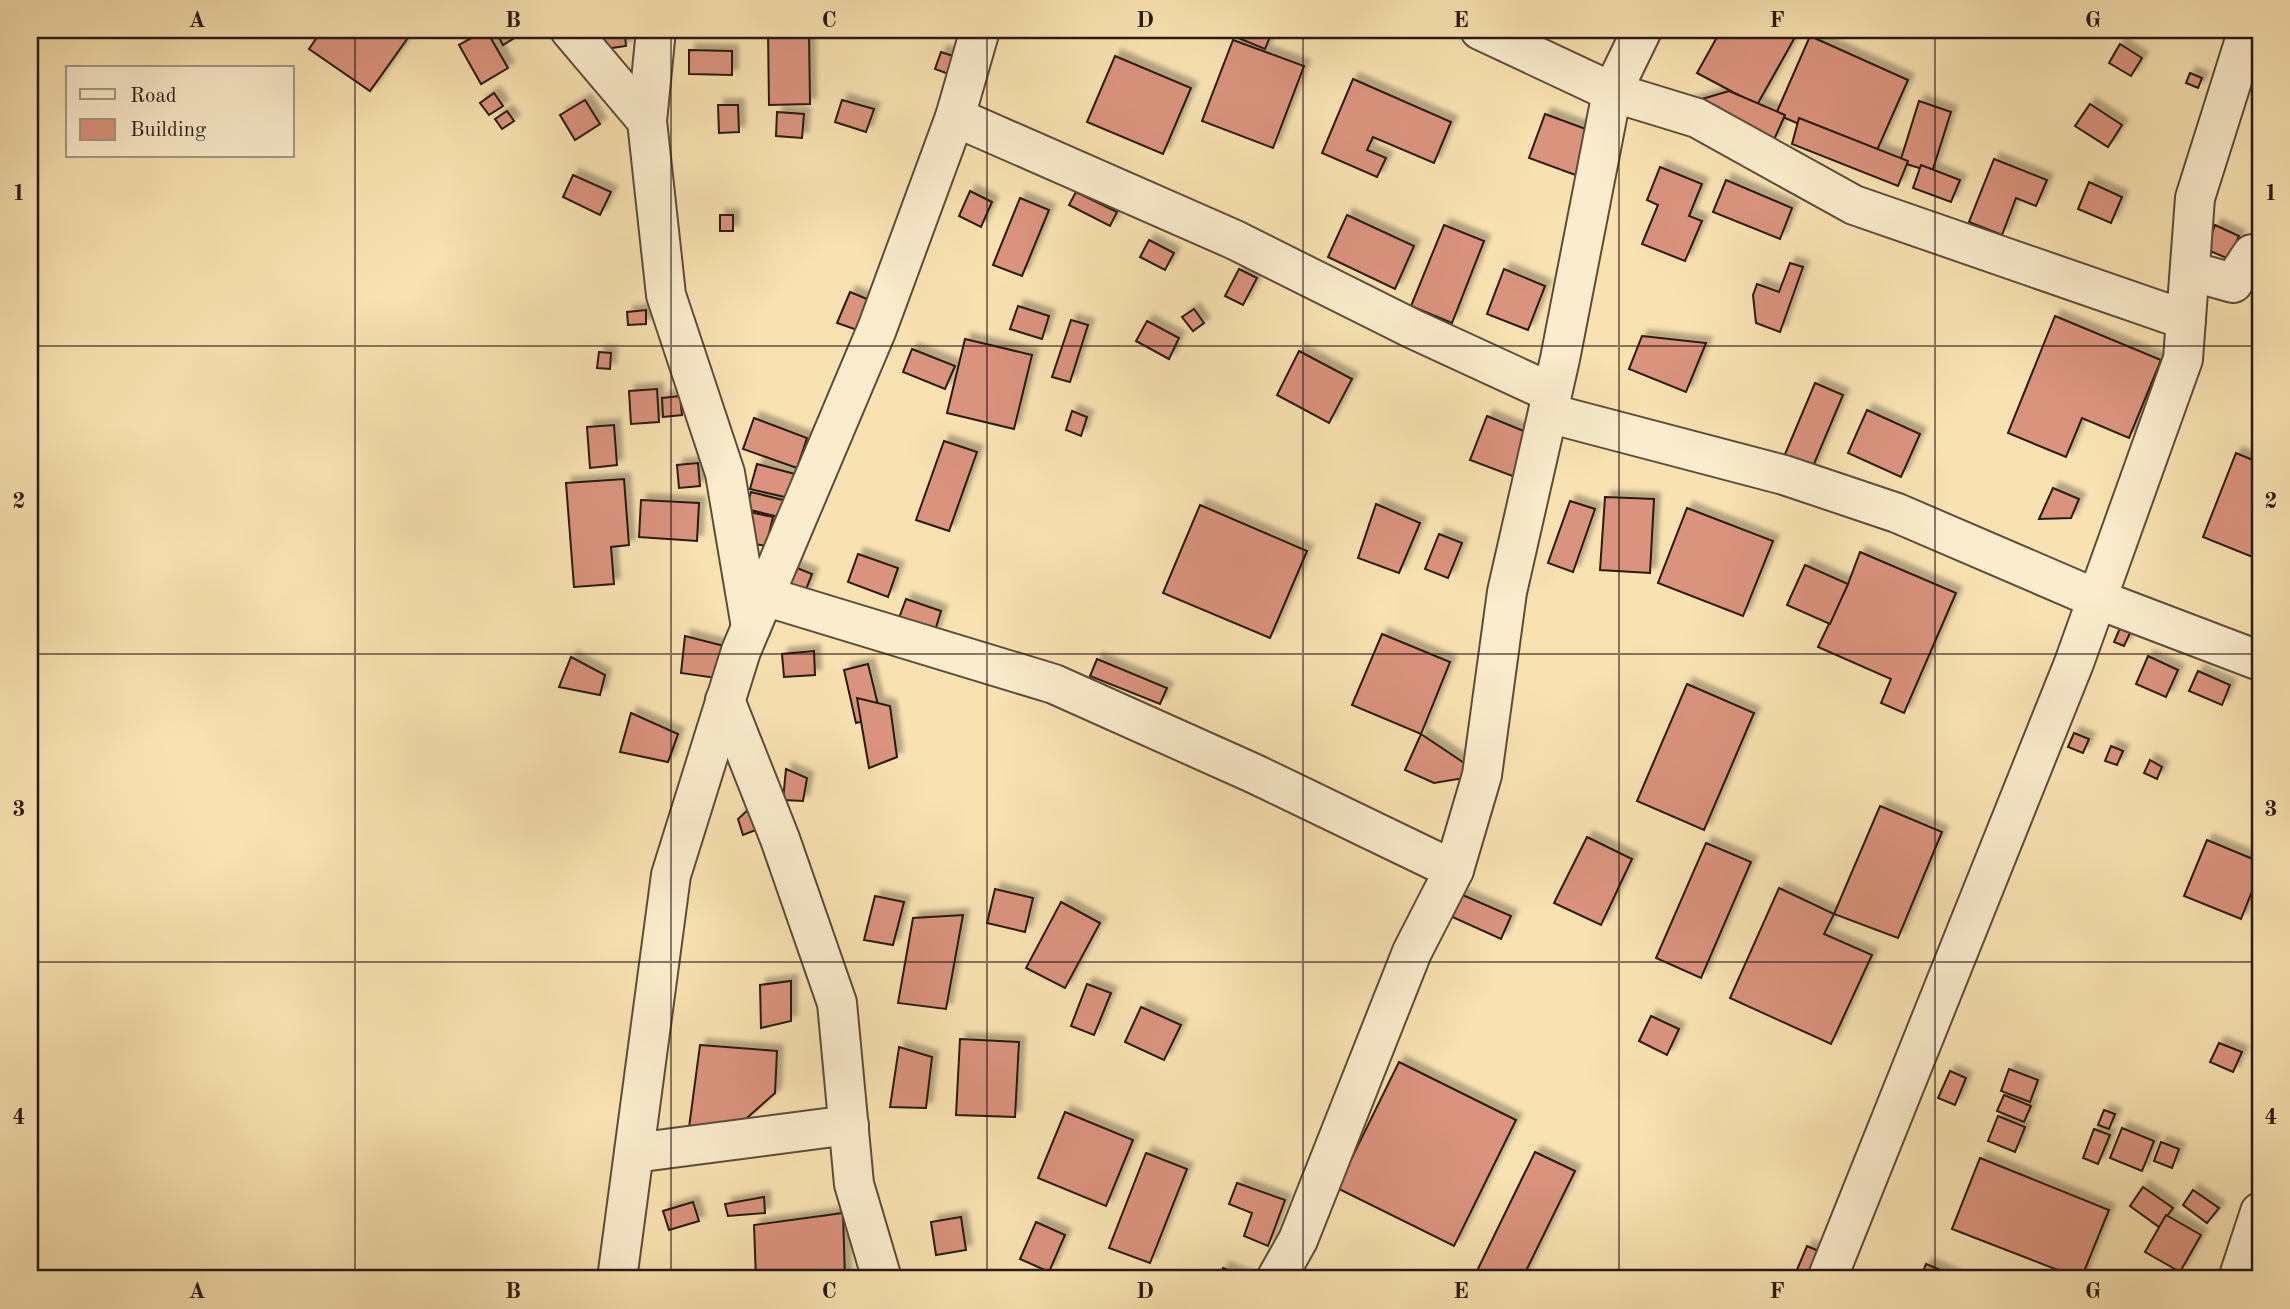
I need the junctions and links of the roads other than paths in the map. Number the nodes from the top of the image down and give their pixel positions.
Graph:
1 (570, 30) edge
2 (656, 30) edge
3 (980, 30) edge
4 (1480, 30) edge
5 (1642, 30) edge
6 (2248, 30) edge
7 (1612, 92) junction
8 (955, 117) junction
9 (647, 121) junction
10 (2260, 253) edge
11 (2190, 271) junction
12 (2186, 320) junction
13 (1550, 403) junction
14 (2097, 599) junction
15 (757, 612) junction
16 (2260, 661) edge
17 (725, 699) junction
18 (1454, 870) junction
19 (849, 1125) junction
20 (634, 1153) junction
21 (2260, 1212) edge
22 (617, 1279) edge
23 (882, 1279) edge
24 (1276, 1279) edge
25 (1827, 1279) edge
26 (2238, 1279) edge

1 - 9 street
2 - 9 street
3 - 8 street
4 - 7 street
5 - 7 street
6 - 11 street
7 - 12 street
7 - 13 street
8 - 13 street
8 - 15 street
9 - 15 street
10 - 11 street
11 - 12 street
12 - 14 street
13 - 14 street
13 - 18 street
14 - 16 street
14 - 25 street
15 - 17 street
15 - 18 street
17 - 19 street
17 - 20 street
18 - 24 street
19 - 20 street
19 - 23 street
20 - 22 street
21 - 26 street

